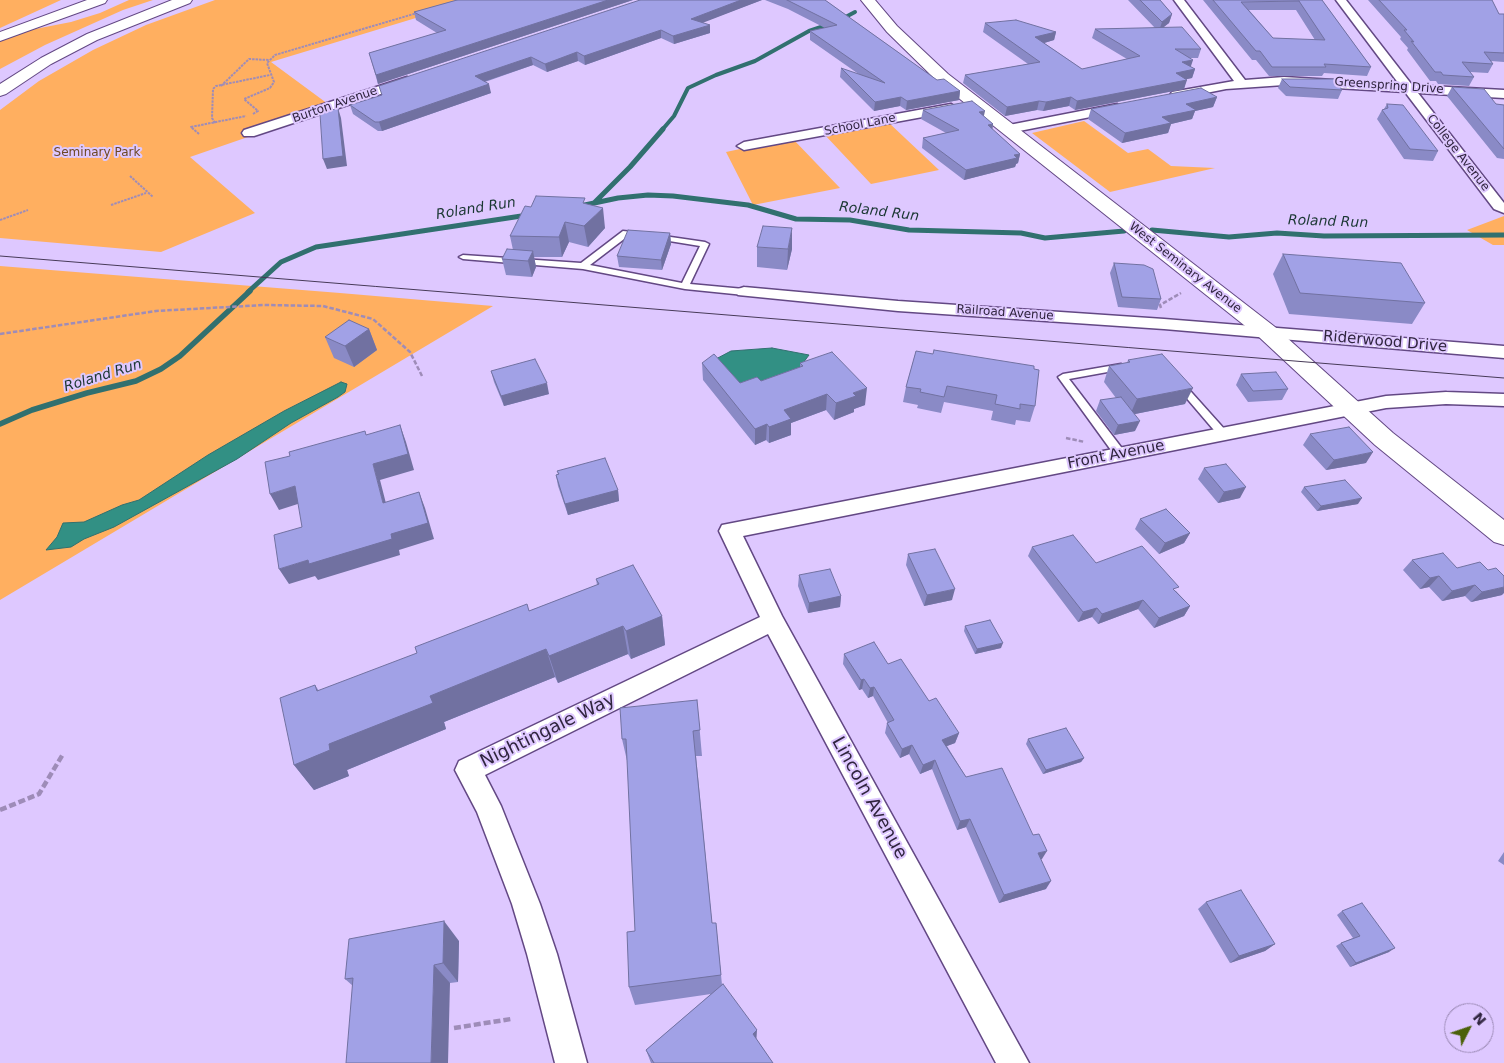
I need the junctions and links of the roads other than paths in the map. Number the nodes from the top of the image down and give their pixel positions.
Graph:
1 (100, 0) edge
2 (185, 0) edge
3 (1179, 0) edge
4 (1341, 0) edge
5 (866, 1) edge
6 (0, 37) edge
7 (420, 76) edge
8 (1241, 84) junction
9 (1407, 87) junction
10 (0, 91) edge
11 (1504, 94) edge
12 (1164, 98) edge
13 (976, 103) junction
14 (1130, 105) edge
15 (1009, 129) junction
16 (249, 134) dead end
17 (744, 146) dead end
18 (1504, 209) edge
19 (463, 256) dead end
20 (583, 266) junction
21 (685, 286) junction
22 (744, 292) joint
23 (1267, 332) junction
24 (1504, 352) edge
25 (1130, 366) edge
26 (1172, 376) edge
27 (1504, 400) edge
28 (1351, 409) junction
29 (1223, 434) junction
30 (1120, 454) junction
31 (730, 531) joint
32 (1504, 535) edge
33 (773, 621) junction
34 (571, 1063) edge
35 (1013, 1063) edge

1 - 6 main road
2 - 10 main road
3 - 8 street
4 - 9 street, College Avenue
5 - 13 main road, West Seminary Avenue
7 - 16 street, Burton Avenue
8 - 9 street, Greenspring Drive
8 - 12 street, Greenspring Drive
9 - 11 street, Greenspring Drive
9 - 18 street, College Avenue
13 - 15 main road, West Seminary Avenue
13 - 17 street, School Lane
14 - 15 street
15 - 23 main road, West Seminary Avenue
19 - 20 lane
20 - 21 lane
20 - 21 lane
21 - 22 lane
22 - 23 street, Railroad Avenue
23 - 24 street, Riderwood Drive
23 - 28 main road, West Seminary Avenue
25 - 30 lane
26 - 29 lane
27 - 28 street, Front Avenue
28 - 29 street, Front Avenue
28 - 32 main road, West Seminary Avenue
29 - 30 street, Front Avenue
30 - 31 street, Front Avenue
31 - 33 street, Lincoln Avenue
33 - 34 street, Nightingale Way
33 - 35 street, Lincoln Avenue

